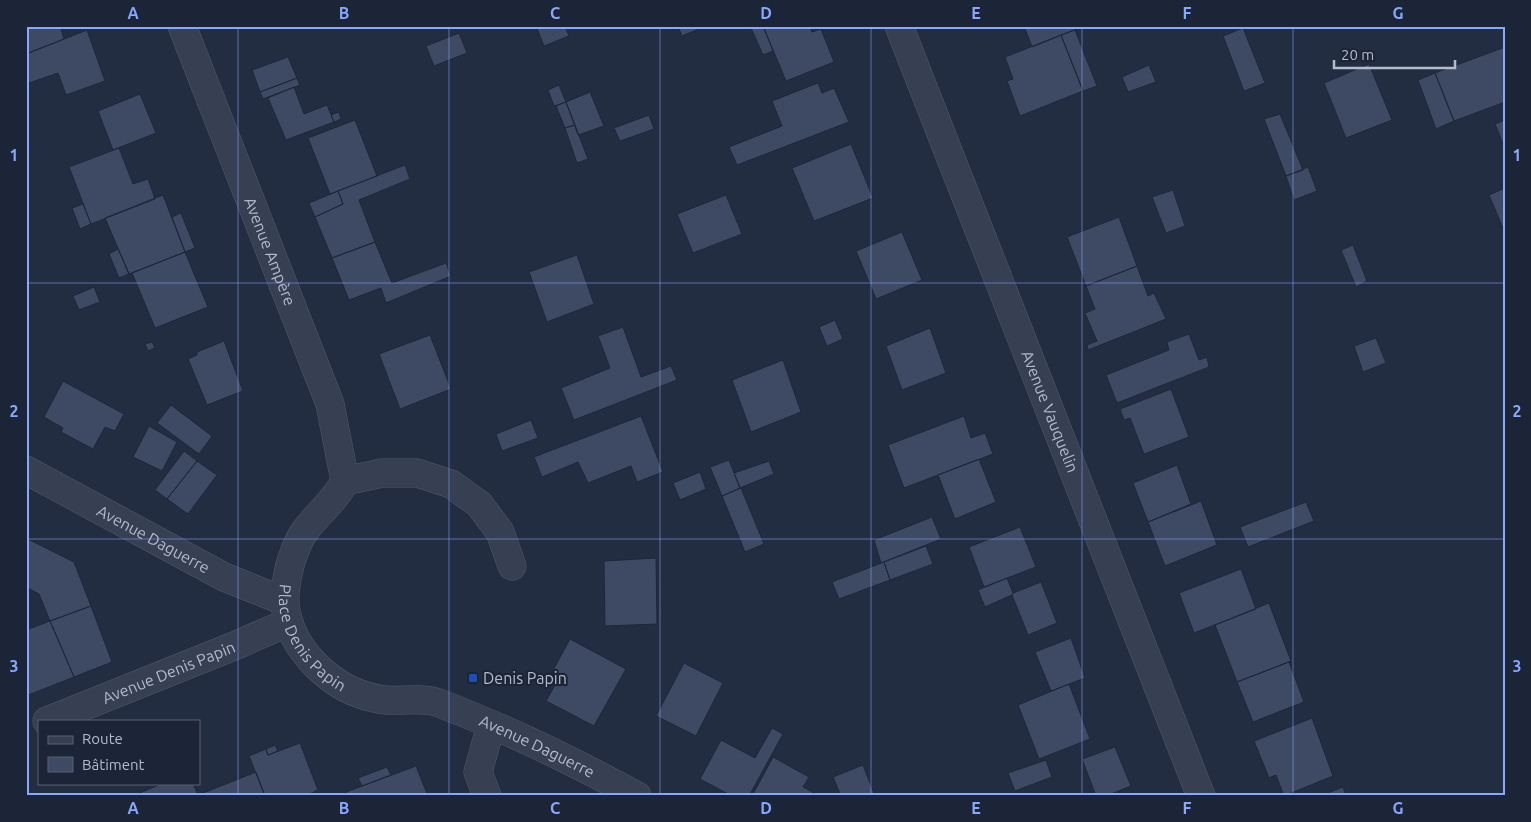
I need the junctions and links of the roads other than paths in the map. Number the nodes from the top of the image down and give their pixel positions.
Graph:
1 (182, 26) edge
2 (899, 26) edge
3 (26, 470) edge
4 (345, 482) junction
5 (512, 566) dead end
6 (287, 612) junction
7 (436, 702) joint
8 (49, 720) edge
9 (38, 724) edge
10 (491, 725) junction
11 (26, 729) edge
12 (487, 796) edge
13 (637, 796) edge
14 (1201, 796) edge

1 - 4 street, Avenue Ampère
2 - 14 street, Avenue Vauquelin
3 - 6 street, Avenue Daguerre
4 - 5 street
4 - 6 street, Place Denis Papin
6 - 7 street, Place Denis Papin
6 - 8 street, Avenue Denis Papin
7 - 10 street, Avenue Daguerre
9 - 11 street
10 - 12 street
10 - 13 street, Avenue Daguerre

